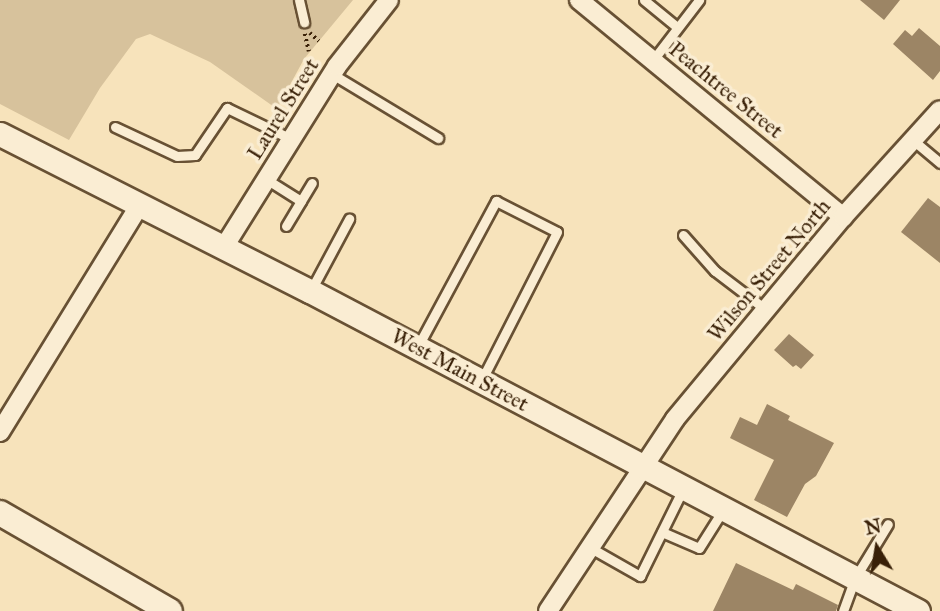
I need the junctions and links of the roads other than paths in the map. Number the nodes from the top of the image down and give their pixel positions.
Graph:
1 (299, 0) edge
2 (388, 0) edge
3 (579, 0) edge
4 (644, 0) edge
5 (699, 0) edge
6 (304, 22) dead end
7 (677, 27) junction
8 (653, 60) junction
9 (332, 74) junction
10 (940, 110) edge
11 (115, 127) dead end
12 (0, 134) edge
13 (438, 138) dead end
14 (292, 139) junction
15 (914, 141) junction
16 (940, 163) edge
17 (266, 179) junction
18 (312, 183) dead end
19 (301, 201) junction
20 (139, 204) junction
21 (843, 217) junction
22 (349, 219) dead end
23 (286, 226) dead end
24 (683, 235) dead end
25 (224, 247) junction
26 (310, 291) junction
27 (765, 309) junction
28 (417, 348) junction
29 (481, 381) junction
30 (0, 432) edge
31 (642, 466) junction
32 (684, 487) junction
33 (724, 508) junction
34 (0, 513) edge
35 (888, 524) dead end
36 (662, 531) junction
37 (589, 547) junction
38 (855, 578) junction
39 (550, 610) edge
40 (169, 611) edge
41 (843, 611) edge
42 (918, 611) edge

1 - 6 lane
2 - 9 street, Laurel Street
3 - 8 street, Peachtree Street
4 - 7 lane
5 - 7 lane
7 - 8 lane
8 - 21 street, Peachtree Street
9 - 13 lane
9 - 14 street, Laurel Street
10 - 15 street, Wilson Street North
11 - 14 lane
12 - 20 street, West Main Street
14 - 17 street, Laurel Street
15 - 16 lane
15 - 21 street, Wilson Street North
17 - 19 lane
17 - 25 street, Laurel Street
18 - 19 lane
19 - 23 lane
20 - 25 street, West Main Street
20 - 30 street
21 - 27 street, Wilson Street North
22 - 26 lane
24 - 27 lane
25 - 26 street, West Main Street
26 - 28 street, West Main Street
27 - 31 street, Wilson Street North
28 - 29 street, West Main Street
28 - 29 lane
29 - 31 street, West Main Street
31 - 32 street, West Main Street
31 - 37 street, Wilson Street North
32 - 33 street, West Main Street
32 - 36 lane
33 - 36 lane
33 - 38 street, West Main Street
34 - 40 main road
35 - 38 lane
36 - 37 lane
37 - 39 street, Wilson Street North
38 - 41 lane
38 - 42 street, West Main Street

